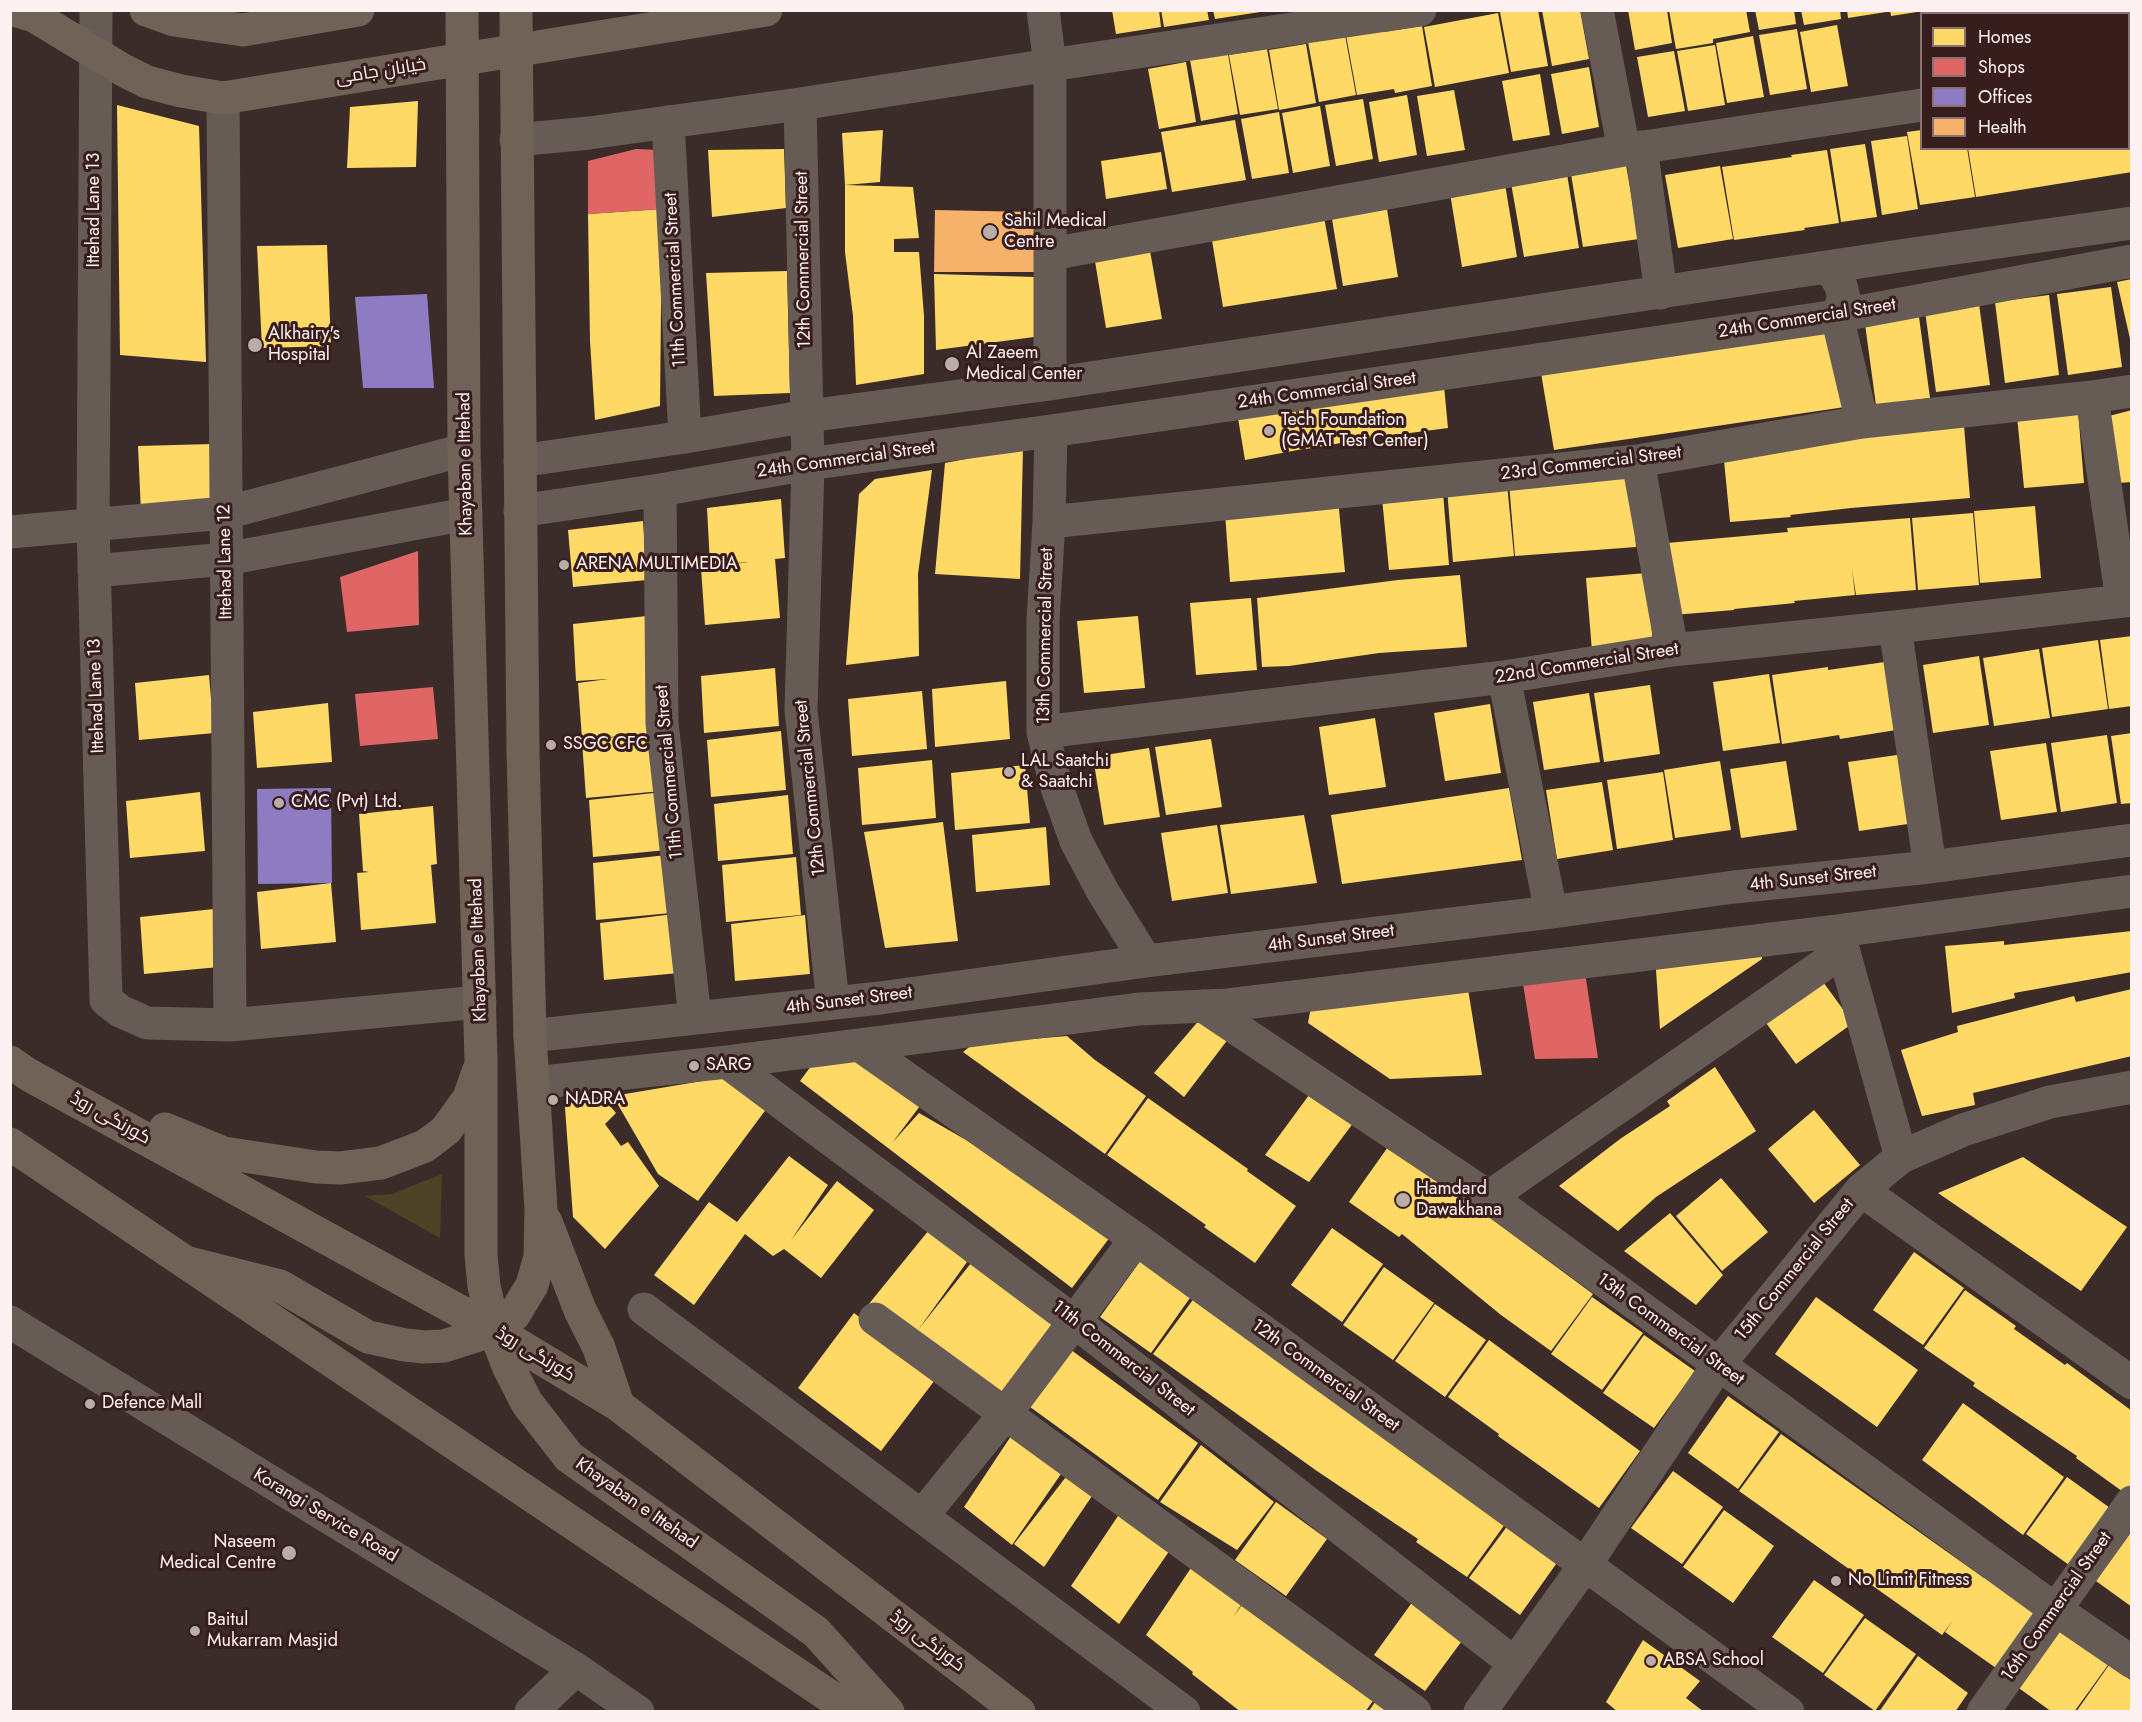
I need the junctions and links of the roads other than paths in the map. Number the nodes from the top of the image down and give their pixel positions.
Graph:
1 (13, 10) edge
2 (96, 10) edge
3 (146, 10) edge
4 (358, 10) edge
5 (462, 10) edge
6 (516, 10) edge
7 (766, 10) edge
8 (1043, 10) edge
9 (1420, 10) edge
10 (1597, 10) edge
11 (517, 51) junction
12 (96, 53) junction
13 (462, 59) junction
14 (1050, 65) junction
15 (224, 98) junction
16 (800, 104) junction
17 (1920, 105) edge
18 (668, 122) junction
19 (516, 140) junction
20 (1632, 148) junction
21 (2132, 223) edge
22 (1051, 254) junction
23 (1906, 255) junction
24 (2132, 261) edge
25 (1825, 268) junction
26 (1661, 293) junction
27 (1922, 300) junction
28 (1837, 316) junction
29 (1050, 384) junction
30 (2132, 391) edge
31 (2092, 397) junction
32 (808, 416) junction
33 (1862, 422) junction
34 (1051, 431) junction
35 (685, 438) junction
36 (464, 450) junction
37 (520, 461) junction
38 (1638, 461) junction
39 (808, 464) junction
40 (660, 489) junction
41 (520, 511) junction
42 (225, 513) junction
43 (466, 514) junction
44 (1049, 522) junction
45 (93, 525) junction
46 (10, 532) edge
47 (226, 560) junction
48 (94, 571) junction
49 (2127, 600) edge
50 (1895, 627) junction
51 (1672, 650) junction
52 (1504, 677) junction
53 (1043, 732) junction
54 (2132, 840) edge
55 (1930, 867) junction
56 (2132, 891) edge
57 (1551, 912) junction
58 (1840, 941) junction
59 (1219, 952) junction
60 (1137, 963) junction
61 (880, 998) junction
62 (480, 1002) junction
63 (833, 1003) junction
64 (1216, 1006) junction
65 (1139, 1009) junction
66 (695, 1018) junction
67 (230, 1025) junction
68 (530, 1036) junction
69 (872, 1043) junction
70 (482, 1060) junction
71 (728, 1062) junction
72 (20, 1068) edge
73 (534, 1083) junction
74 (2132, 1087) edge
75 (10, 1144) edge
76 (1901, 1157) junction
77 (1861, 1190) junction
78 (1490, 1197) junction
79 (542, 1209) junction
80 (1136, 1239) junction
81 (481, 1256) junction
82 (540, 1257) junction
83 (185, 1262) junction
84 (644, 1310) dead end
85 (875, 1319) dead end
86 (10, 1322) edge
87 (1075, 1322) junction
88 (494, 1330) junction
89 (1718, 1365) junction
90 (2132, 1383) edge
91 (618, 1405) junction
92 (1005, 1414) junction
93 (2132, 1502) edge
94 (922, 1516) junction
95 (1585, 1565) junction
96 (2056, 1610) junction
97 (2132, 1662) edge
98 (1514, 1663) junction
99 (576, 1669) junction
100 (531, 1712) edge
101 (638, 1712) edge
102 (853, 1712) edge
103 (888, 1712) edge
104 (1019, 1712) edge
105 (1184, 1712) edge
106 (1415, 1712) edge
107 (1480, 1712) edge
108 (1788, 1712) edge
109 (1983, 1712) edge

1 - 12 main road, خیابانِ جامی
2 - 12 street, Ittehad Lane 13
3 - 4 main road
5 - 13 main road, Khayaban e Ittehad
6 - 11 main road
7 - 11 main road, خیابانِ جامی
8 - 14 street
9 - 14 street
10 - 20 street
11 - 13 main road, خیابانِ جامی
11 - 19 main road
12 - 15 main road, خیابانِ جامی
12 - 45 street, Ittehad Lane 13
13 - 15 main road, خیابانِ جامی
13 - 36 main road, Khayaban e Ittehad
14 - 16 street
14 - 22 street
15 - 42 street, Ittehad Lane 12
16 - 18 street
16 - 32 street, 12th Commercial Street
17 - 20 street
18 - 19 street
18 - 35 street, 11th Commercial Street
19 - 37 main road
20 - 22 street
20 - 26 street
21 - 23 street
22 - 29 street
23 - 25 street
23 - 27 street
24 - 27 street, 24th Commercial Street
25 - 26 street
25 - 28 street
26 - 29 street
27 - 28 street, 24th Commercial Street
28 - 33 street
28 - 34 street, 24th Commercial Street
29 - 32 street
30 - 31 street, 23rd Commercial Street
31 - 33 street, 23rd Commercial Street
31 - 49 street
32 - 35 street
32 - 39 street, 12th Commercial Street
33 - 38 street, 23rd Commercial Street
34 - 39 street, 24th Commercial Street
34 - 44 street, 13th Commercial Street
35 - 37 street
36 - 42 street
36 - 43 main road, Khayaban e Ittehad
37 - 41 main road
38 - 44 street, 23rd Commercial Street
38 - 51 street
39 - 40 street, 24th Commercial Street
39 - 63 street, 12th Commercial Street
40 - 41 street, 24th Commercial Street
40 - 66 street, 11th Commercial Street
41 - 68 main road
42 - 45 street
42 - 47 street, Ittehad Lane 12
43 - 47 street
43 - 62 main road, Khayaban e Ittehad
44 - 53 street, 13th Commercial Street
45 - 46 street
45 - 48 street, Ittehad Lane 13
47 - 48 street
47 - 67 street, Ittehad Lane 12
48 - 67 street, Ittehad Lane 13
49 - 50 street, 22nd Commercial Street
50 - 51 street, 22nd Commercial Street
50 - 55 street
51 - 52 street, 22nd Commercial Street
52 - 53 street, 22nd Commercial Street
52 - 57 street
53 - 60 street, 13th Commercial Street
54 - 55 street, 4th Sunset Street
55 - 57 street, 4th Sunset Street
56 - 58 street
57 - 59 street, 4th Sunset Street
58 - 64 street
58 - 76 street
58 - 78 street
59 - 60 street, 4th Sunset Street
59 - 64 street, 13th Commercial Street
60 - 61 street, 4th Sunset Street
60 - 65 street, 13th Commercial Street
61 - 63 street, 4th Sunset Street
61 - 69 street
62 - 67 street, Ittehad Lane 13
62 - 70 main road, Khayaban e Ittehad
63 - 66 street, 4th Sunset Street
64 - 65 street
64 - 78 street, 13th Commercial Street
65 - 69 street
66 - 68 street, 4th Sunset Street
68 - 73 main road
69 - 71 street
69 - 80 street, 12th Commercial Street
70 - 72 main road
70 - 81 main road, Khayaban e Ittehad
71 - 73 street
71 - 87 street, 11th Commercial Street
72 - 88 main road, کورنگی روڈ
73 - 79 main road
74 - 76 street, 15th Commercial Street
75 - 83 main road
76 - 77 street, 15th Commercial Street
77 - 89 street, 15th Commercial Street
77 - 90 street
78 - 89 street, 13th Commercial Street
79 - 82 main road
79 - 91 main road
80 - 87 street
80 - 95 street, 12th Commercial Street
81 - 82 main road
81 - 88 main road, Khayaban e Ittehad
82 - 88 main road
83 - 88 main road
83 - 102 main road
84 - 94 street
85 - 92 street
86 - 99 street, Korangi Service Road
87 - 92 street
87 - 98 street, 11th Commercial Street
88 - 91 main road, کورنگی روڈ
88 - 103 main road, Khayaban e Ittehad
89 - 95 street, 15th Commercial Street
89 - 96 street, 13th Commercial Street
91 - 104 main road, کورنگی روڈ
92 - 94 street
92 - 106 street
93 - 96 street, 16th Commercial Street
94 - 105 street
95 - 98 street, 15th Commercial Street
95 - 108 street, 12th Commercial Street
96 - 97 street, 13th Commercial Street
96 - 109 street, 16th Commercial Street
98 - 107 street, 15th Commercial Street
99 - 100 street
99 - 101 street, Korangi Service Road

